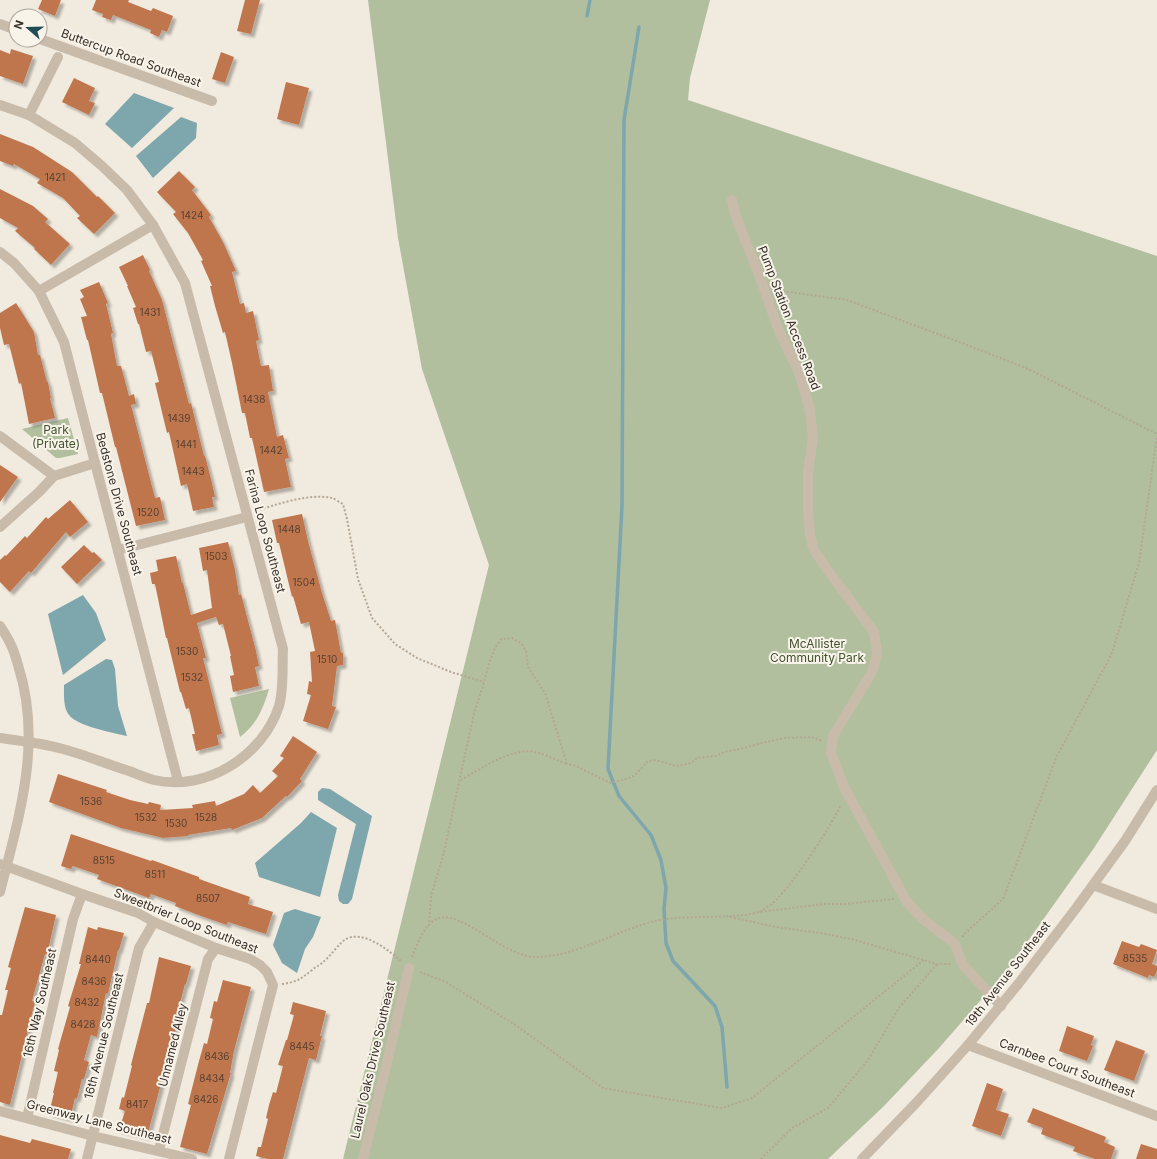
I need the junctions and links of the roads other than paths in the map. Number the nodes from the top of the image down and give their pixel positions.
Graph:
1 (48, 42) edge
2 (58, 57) dead end
3 (212, 101) dead end
4 (0, 105) edge
5 (29, 115) junction
6 (732, 200) dead end
7 (153, 225) junction
8 (0, 252) edge
9 (39, 291) junction
10 (0, 436) edge
11 (94, 463) junction
12 (54, 476) junction
13 (247, 517) junction
14 (0, 527) edge
15 (118, 550) junction
16 (0, 626) edge
17 (0, 738) edge
18 (29, 743) junction
19 (178, 782) junction
20 (1157, 790) edge
21 (3, 865) edge
22 (1093, 885) junction
23 (0, 892) edge
24 (82, 894) junction
25 (1157, 909) edge
26 (154, 922) junction
27 (216, 948) junction
28 (409, 968) road end
29 (1001, 1006) junction
30 (968, 1045) junction
31 (0, 1111) edge
32 (1157, 1116) edge
33 (27, 1118) junction
34 (92, 1136) junction
35 (159, 1150) junction
36 (87, 1159) edge
37 (192, 1159) edge
38 (229, 1159) edge
39 (363, 1159) edge
40 (862, 1159) edge

1 - 3 street, Buttercup Road Southeast
2 - 5 street
4 - 5 street, Farina Loop Southeast
5 - 7 street, Farina Loop Southeast
6 - 29 street, Pump Station Access Road
7 - 9 street
7 - 13 street, Farina Loop Southeast
8 - 9 street, Bedstone Drive Southeast
9 - 11 street, Bedstone Drive Southeast
10 - 12 street
11 - 12 street
11 - 15 street, Bedstone Drive Southeast
12 - 14 street
13 - 15 street
13 - 19 street, Farina Loop Southeast
15 - 19 street, Bedstone Drive Southeast
16 - 18 street
17 - 18 street, Farina Loop Southeast
18 - 19 street, Farina Loop Southeast
18 - 21 street
20 - 22 street, 19th Avenue Southeast
21 - 23 street
21 - 24 street, Sweetbrier Loop Southeast
22 - 25 street
22 - 29 street, 19th Avenue Southeast
24 - 26 street, Sweetbrier Loop Southeast
24 - 33 street, 16th Way Southeast
26 - 27 street, Sweetbrier Loop Southeast
26 - 34 street, 16th Avenue Southeast
27 - 35 street, Unnamed Alley
27 - 38 street, Sweetbrier Loop Southeast
28 - 39 street, Laurel Oaks Drive Southeast
29 - 30 street, 19th Avenue Southeast
30 - 32 street, Carnbee Court Southeast
30 - 40 street, 19th Avenue Southeast
31 - 33 street, Greenway Lane Southeast
33 - 34 street, Greenway Lane Southeast
34 - 35 street, Greenway Lane Southeast
34 - 36 street, 16th Avenue Southeast
35 - 37 street, Greenway Lane Southeast

